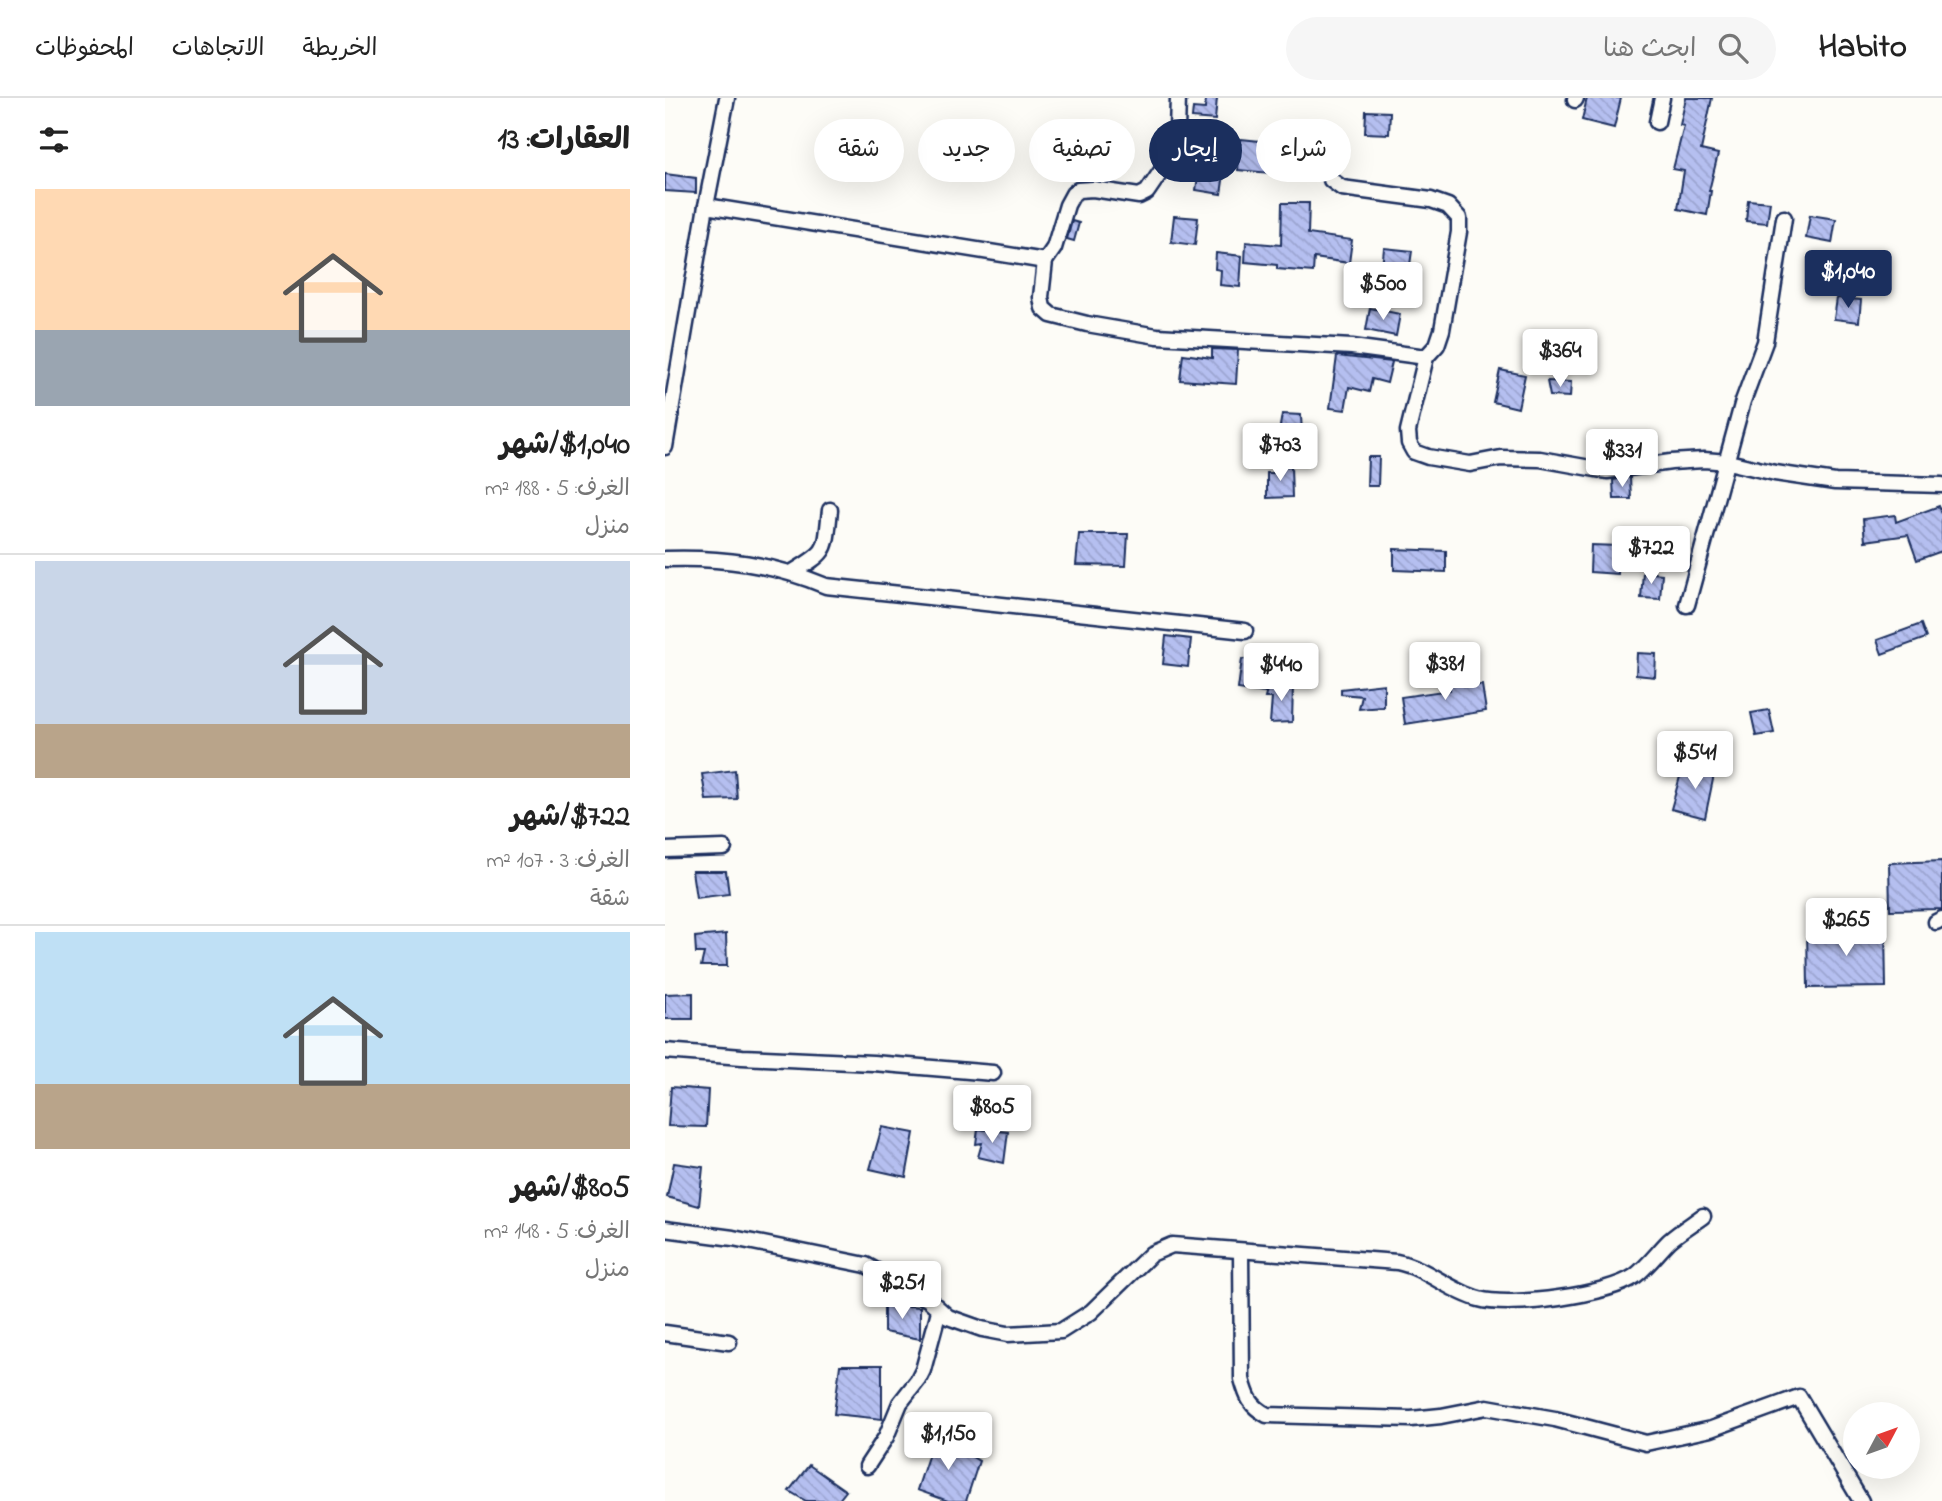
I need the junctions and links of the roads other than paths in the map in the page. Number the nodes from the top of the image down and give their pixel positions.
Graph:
1 (727, 98) edge
2 (1178, 98) edge
3 (1662, 98) edge
4 (1657, 122) dead end
5 (1334, 182) edge
6 (706, 206) junction
7 (1784, 218) dead end
8 (1045, 261) junction
9 (1426, 357) junction
10 (665, 447) edge
11 (1728, 462) junction
12 (1942, 485) edge
13 (830, 510) dead end
14 (665, 559) edge
15 (793, 572) junction
16 (1687, 605) dead end
17 (1245, 631) dead end
18 (724, 848) dead end
19 (665, 850) edge
20 (665, 1051) edge
21 (993, 1073) dead end
22 (1703, 1216) dead end
23 (665, 1229) edge
24 (1241, 1251) junction
25 (939, 1311) junction
26 (665, 1333) edge
27 (729, 1342) dead end
28 (867, 1466) dead end
29 (1861, 1501) edge

1 - 6 street
2 - 8 street
3 - 4 street
5 - 9 street
6 - 8 street
6 - 10 street
7 - 11 street
8 - 9 street
9 - 11 street
11 - 12 street
11 - 16 street
13 - 15 street
14 - 15 street
15 - 17 street
18 - 19 street
20 - 21 street
22 - 24 street
23 - 25 street
24 - 25 street
24 - 29 street
25 - 28 street
26 - 27 street

